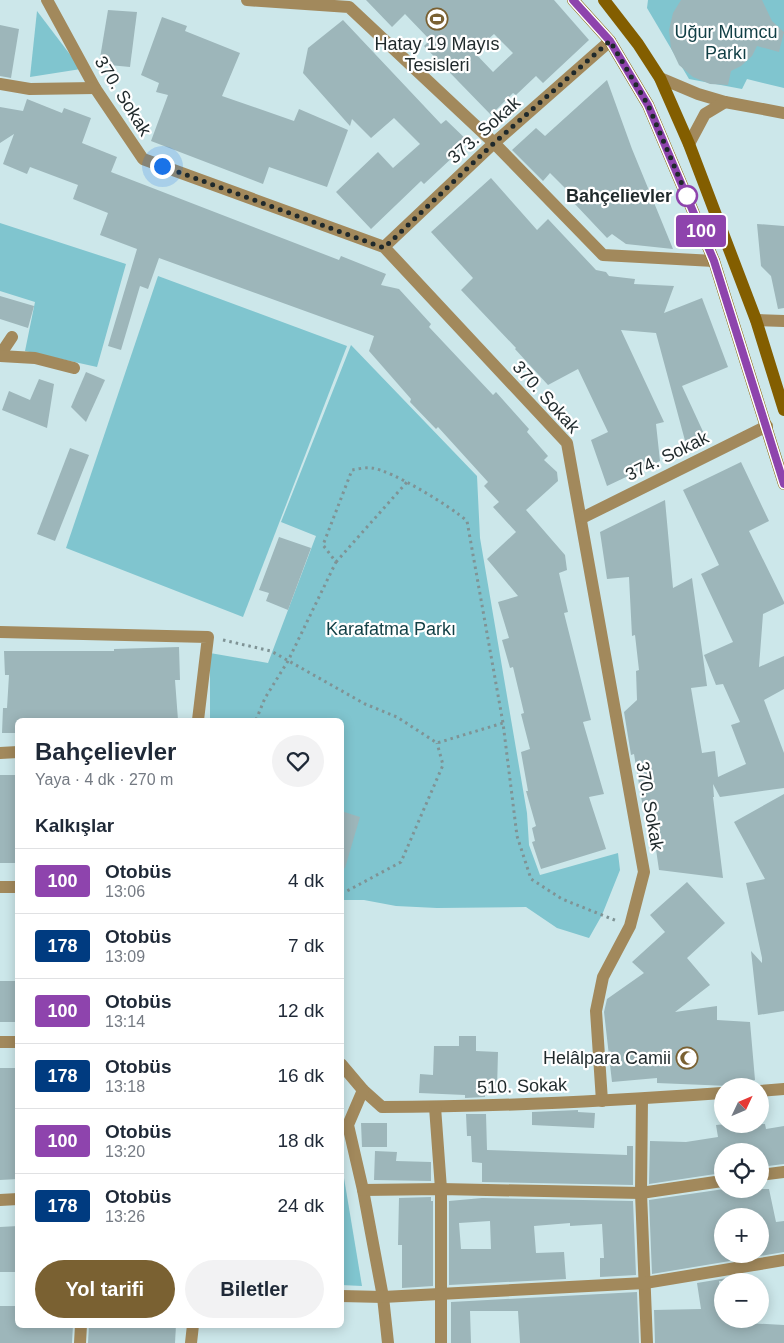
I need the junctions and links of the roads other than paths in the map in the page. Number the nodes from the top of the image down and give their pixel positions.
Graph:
1 (47, 0) edge
2 (247, 0) edge
3 (573, 0) edge
4 (604, 0) edge
5 (326, 3) edge
6 (610, 41) junction
7 (660, 78) junction
8 (0, 84) edge
9 (95, 88) junction
10 (725, 102) junction
11 (784, 113) edge
12 (494, 143) junction
13 (689, 144) junction
14 (384, 248) junction
15 (714, 261) junction
16 (756, 320) junction
17 (784, 321) edge
18 (12, 337) dead end
19 (0, 355) edge
20 (74, 368) dead end
21 (784, 410) edge
22 (767, 426) junction
23 (784, 484) edge
24 (582, 518) junction
25 (0, 632) edge
26 (198, 718) edge
27 (15, 752) edge
28 (0, 753) edge
29 (0, 887) edge
30 (15, 887) edge
31 (0, 1042) edge
32 (15, 1042) edge
33 (344, 1068) edge
34 (784, 1089) edge
35 (363, 1090) junction
36 (769, 1090) edge
37 (714, 1094) edge
38 (642, 1099) junction
39 (602, 1100) junction
40 (435, 1107) junction
41 (784, 1172) edge
42 (769, 1174) edge
43 (714, 1182) edge
44 (440, 1189) junction
45 (363, 1190) junction
46 (641, 1193) junction
47 (0, 1200) edge
48 (15, 1200) edge
49 (784, 1260) edge
50 (645, 1283) junction
51 (440, 1294) junction
52 (344, 1296) edge
53 (382, 1297) junction
54 (81, 1328) edge
55 (192, 1328) edge
56 (80, 1343) edge
57 (192, 1343) edge
58 (388, 1343) edge
59 (441, 1343) edge
60 (647, 1343) edge

1 - 9 street, 370. Sokak
2 - 5 street
3 - 6 main road
4 - 7 main road
5 - 12 street
6 - 12 street, 373. Sokak
6 - 15 main road
7 - 10 street
7 - 13 main road
8 - 9 street
9 - 14 street, 370. Sokak
10 - 11 street
10 - 13 street
12 - 14 street, 373. Sokak
12 - 15 street
13 - 16 main road
14 - 24 street, 370. Sokak
15 - 22 main road
16 - 17 street
16 - 21 main road
18 - 19 street
19 - 20 street
22 - 23 main road
22 - 24 street, 374. Sokak
24 - 39 street, 370. Sokak
25 - 26 street
27 - 28 street
29 - 30 street
31 - 32 street
33 - 35 street, 510. Sokak
34 - 36 street
35 - 40 street, 510. Sokak
35 - 45 street
37 - 38 street, 510. Sokak
38 - 39 street, 510. Sokak
38 - 46 street
39 - 40 street, 510. Sokak
40 - 44 street
41 - 42 street
43 - 46 street
44 - 45 street
44 - 46 street
44 - 51 street
45 - 53 street
46 - 50 street
47 - 48 street
49 - 50 street
50 - 51 street
50 - 60 street
51 - 53 street
51 - 59 street
52 - 53 street
53 - 58 street
54 - 56 street
55 - 57 street

